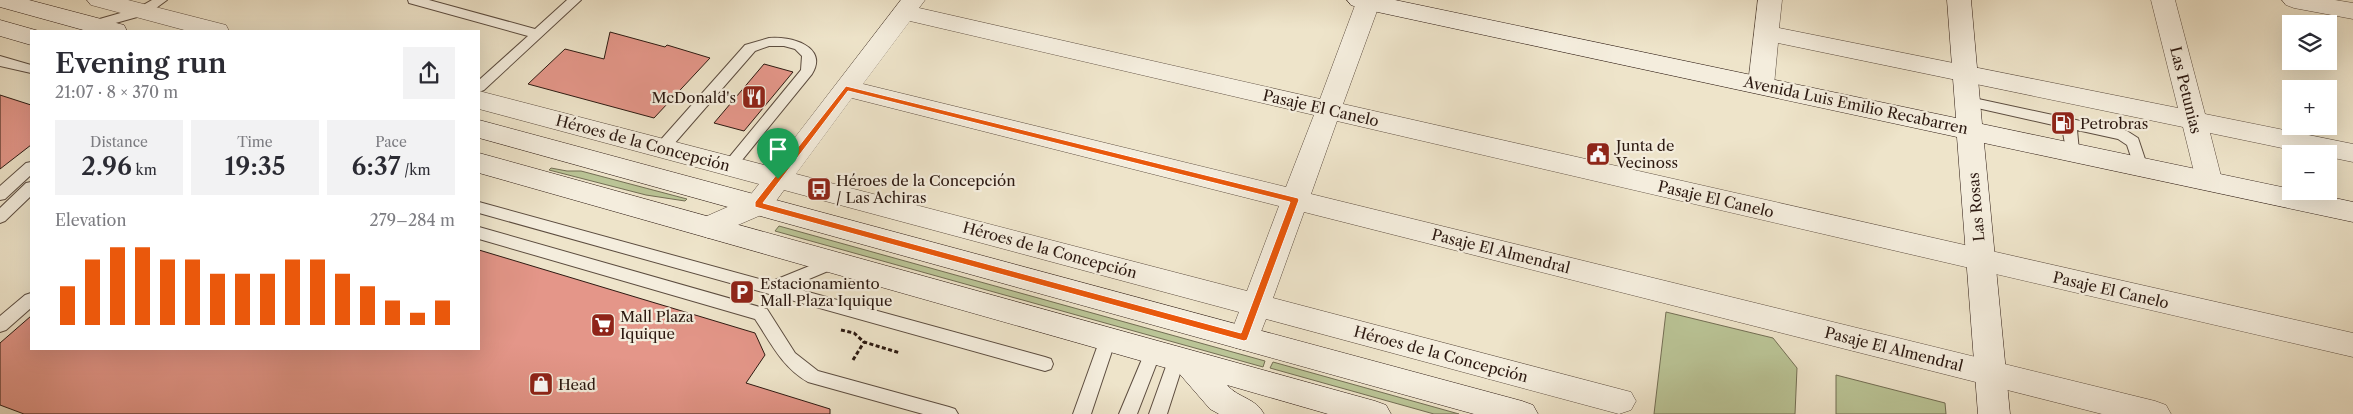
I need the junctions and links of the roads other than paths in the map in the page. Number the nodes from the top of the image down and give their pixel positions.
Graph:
1 (0, 0) edge
2 (414, 0) edge
3 (575, 0) edge
4 (1770, 0) edge
5 (1959, 0) edge
6 (2163, 0) edge
7 (2294, 0) edge
8 (1365, 1) edge
9 (129, 3) edge
10 (908, 6) edge
11 (2351, 15) edge
12 (0, 28) edge
13 (104, 28) edge
14 (81, 30) edge
15 (214, 30) edge
16 (1766, 33) junction
17 (537, 34) junction
18 (30, 37) edge
19 (0, 61) edge
20 (30, 68) edge
21 (1965, 74) junction
22 (1761, 84) junction
23 (480, 86) edge
24 (846, 88) junction
25 (480, 100) edge
26 (1328, 110) junction
27 (1969, 115) junction
28 (2194, 121) junction
29 (2069, 124) junction
30 (480, 129) edge
31 (662, 148) junction
32 (2072, 151) junction
33 (2353, 154) edge
34 (480, 163) edge
35 (2140, 165) junction
36 (729, 166) junction
37 (30, 168) edge
38 (778, 179) junction
39 (2209, 180) junction
40 (30, 188) edge
41 (0, 195) edge
42 (1295, 200) junction
43 (758, 205) junction
44 (480, 207) edge
45 (2353, 212) edge
46 (0, 217) edge
47 (708, 227) junction
48 (480, 233) edge
49 (1981, 260) junction
50 (834, 262) junction
51 (771, 288) junction
52 (30, 300) edge
53 (1256, 305) junction
54 (0, 325) edge
55 (1244, 338) junction
56 (1108, 339) junction
57 (2353, 345) edge
58 (1172, 357) junction
59 (1045, 364) dead end
60 (1991, 373) junction
61 (1620, 401) dead end
62 (949, 414) edge
63 (1082, 414) edge
64 (1128, 414) edge
65 (1158, 414) edge
66 (1248, 414) edge
67 (1375, 414) edge
68 (1522, 414) edge
69 (1994, 414) edge
70 (2155, 414) edge

1 - 13 street
2 - 17 lane
3 - 17 lane
4 - 16 street
5 - 21 street, Las Rosas
6 - 28 street, Las Petunias
7 - 11 street
8 - 22 street, Avenida Luis Emilio Recabarren
8 - 26 street
9 - 13 lane
9 - 15 street
10 - 24 street
10 - 26 street, Pasaje El Canelo
12 - 18 street
13 - 14 street
16 - 21 street
16 - 22 street
17 - 23 lane
19 - 20 lane
21 - 27 street, Las Rosas
21 - 28 street
22 - 27 street, Avenida Luis Emilio Recabarren
24 - 38 street
24 - 42 street, Pasaje El Almendral
25 - 31 street, Héroes de la Concepción
26 - 42 street
26 - 49 street, Pasaje El Canelo
27 - 29 lane
27 - 32 street, Avenida Luis Emilio Recabarren
27 - 49 street, Las Rosas
28 - 33 street
28 - 39 street, Las Petunias
29 - 32 lane
29 - 35 lane
30 - 43 street, Héroes de la Concepción
31 - 36 street, Héroes de la Concepción
31 - 36 lane
32 - 35 street, Avenida Luis Emilio Recabarren
34 - 47 street
35 - 39 street, Avenida Luis Emilio Recabarren
36 - 38 street, Héroes de la Concepción
37 - 41 lane
38 - 43 street
38 - 53 street, Héroes de la Concepción
39 - 45 street, Avenida Luis Emilio Recabarren
40 - 46 lane
42 - 53 street
42 - 60 street, Pasaje El Almendral
43 - 47 street
43 - 55 street, Héroes de la Concepción
44 - 51 lane
47 - 50 street
48 - 62 lane
49 - 57 street, Pasaje El Canelo
49 - 60 street, Las Rosas
50 - 51 lane
50 - 56 street
51 - 59 lane
52 - 54 lane
53 - 55 street
53 - 61 street, Héroes de la Concepción
55 - 68 street, Héroes de la Concepción
56 - 58 street
56 - 63 lane
58 - 64 lane
58 - 65 lane
58 - 66 street
58 - 67 street
60 - 69 street, Las Rosas
60 - 70 street, Pasaje El Almendral

